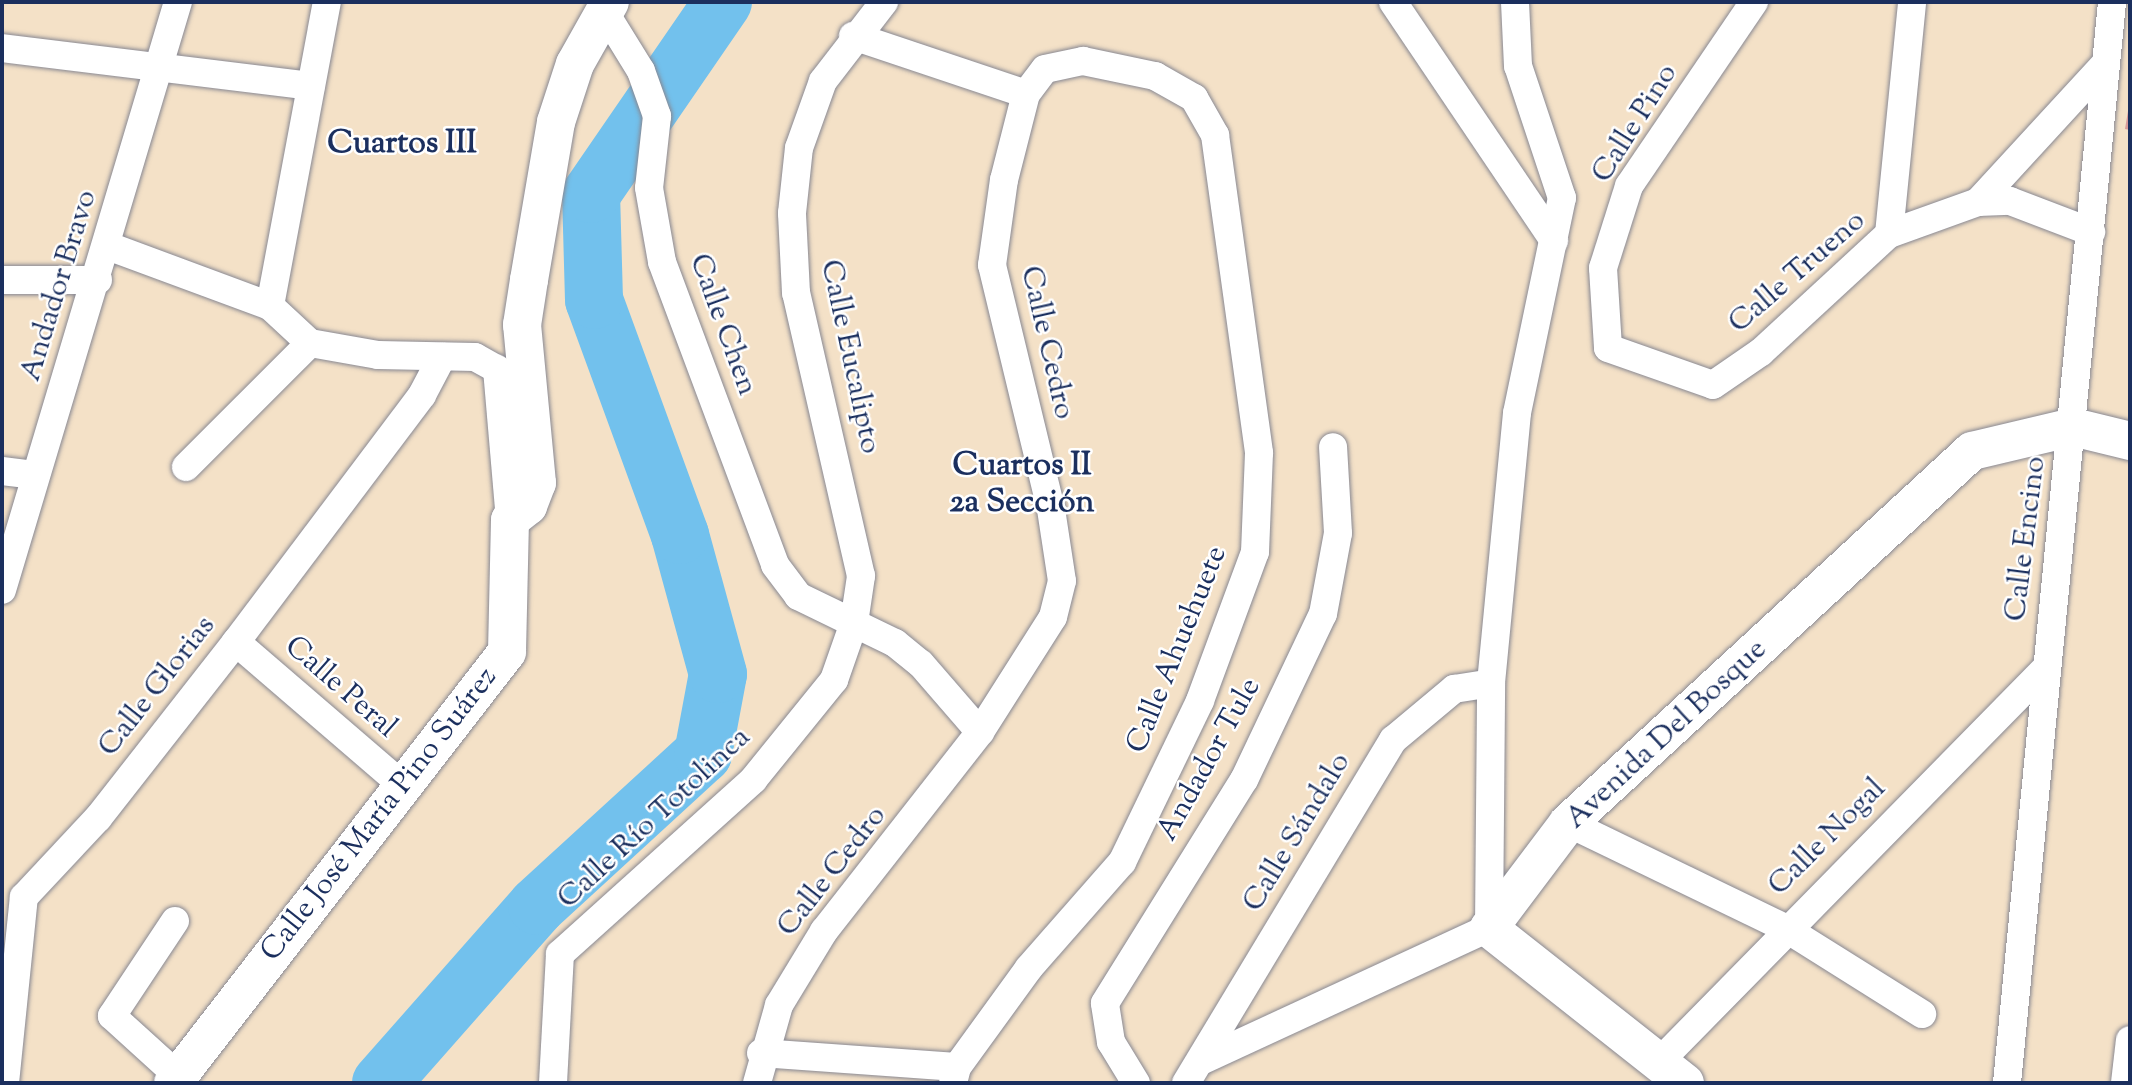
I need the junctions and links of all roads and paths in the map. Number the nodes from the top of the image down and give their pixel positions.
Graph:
1 (178, 2) edge
2 (327, 2) edge
3 (884, 2) edge
4 (1393, 2) edge
5 (1515, 2) edge
6 (1754, 2) edge
7 (1912, 2) edge
8 (2112, 2) edge
9 (607, 6) edge
10 (853, 37) junction
11 (2, 48) edge
12 (2106, 63) junction
13 (158, 71) junction
14 (311, 86) junction
15 (1026, 94) junction
16 (1215, 135) joint
17 (1978, 202) junction
18 (2091, 232) junction
19 (1889, 234) junction
20 (1555, 241) junction
21 (108, 246) junction
22 (2, 280) edge
23 (98, 280) junction
24 (270, 306) junction
25 (310, 343) junction
26 (442, 358) junction
27 (1713, 385) joint
28 (2073, 427) junction
29 (2130, 441) edge
30 (1333, 447) dead end
31 (187, 467) dead end
32 (2, 471) edge
33 (36, 475) junction
34 (510, 520) junction
35 (2, 590) edge
36 (854, 623) junction
37 (236, 642) junction
38 (2045, 669) junction
39 (1491, 683) junction
40 (981, 732) junction
41 (401, 785) junction
42 (1568, 822) junction
43 (13, 896) edge
44 (175, 920) dead end
45 (1489, 928) junction
46 (1785, 928) junction
47 (1922, 1014) dead end
48 (2130, 1047) edge
49 (761, 1053) junction
50 (1674, 1071) edge
51 (1194, 1072) edge
52 (955, 1075) edge
53 (175, 1079) edge
54 (5, 1083) edge
55 (553, 1083) edge
56 (757, 1083) edge
57 (1136, 1083) edge
58 (2007, 1083) edge
59 (2125, 1083) edge

1 - 13 street, Andador Bravo
2 - 14 street
3 - 10 street, Calle Eucalipto
4 - 20 street
5 - 20 street
6 - 27 street, Calle Pino
7 - 19 street
8 - 12 street, Calle Encino
9 - 34 street
9 - 36 street, Calle Chen
10 - 15 street
10 - 36 street, Calle Eucalipto
11 - 13 street
12 - 17 street
12 - 18 street, Calle Encino
13 - 14 street
13 - 21 street, Andador Bravo
14 - 24 street
15 - 16 street, Calle Cedro
15 - 40 street, Calle Cedro
16 - 52 street, Calle Ahuehuete
17 - 18 street, Calle Trueno
17 - 19 street, Calle Trueno
18 - 28 street, Calle Encino
19 - 27 street, Calle Trueno
20 - 39 street
21 - 23 street, Andador Bravo
21 - 24 street
22 - 23 street
23 - 33 street, Andador Bravo
24 - 25 street
25 - 26 street
25 - 31 street
26 - 34 street, Calle José María Pino Suárez
26 - 37 street, Calle Glorias
28 - 29 street, Avenida Del Bosque
28 - 38 street, Calle Encino
28 - 42 street, Avenida Del Bosque
30 - 57 street, Andador Tule
32 - 33 street
33 - 35 street, Andador Bravo
34 - 41 street, Calle José María Pino Suárez
36 - 40 street, Calle Chen
36 - 55 street, Calle Río Totolinca
37 - 41 street, Calle Peral
37 - 43 street, Calle Glorias
38 - 46 street, Calle Nogal
38 - 58 street, Calle Encino
39 - 45 street
39 - 51 street, Calle Sándalo
40 - 49 street, Calle Cedro
41 - 53 street, Calle José María Pino Suárez
42 - 45 street, Avenida Del Bosque
42 - 46 street
43 - 54 street, Calle Glorias
44 - 53 street
45 - 50 street
45 - 51 street, Avenida Del Bosque
46 - 47 street
46 - 50 street, Calle Nogal
48 - 59 street
49 - 52 street
49 - 56 street, Calle Cedro

